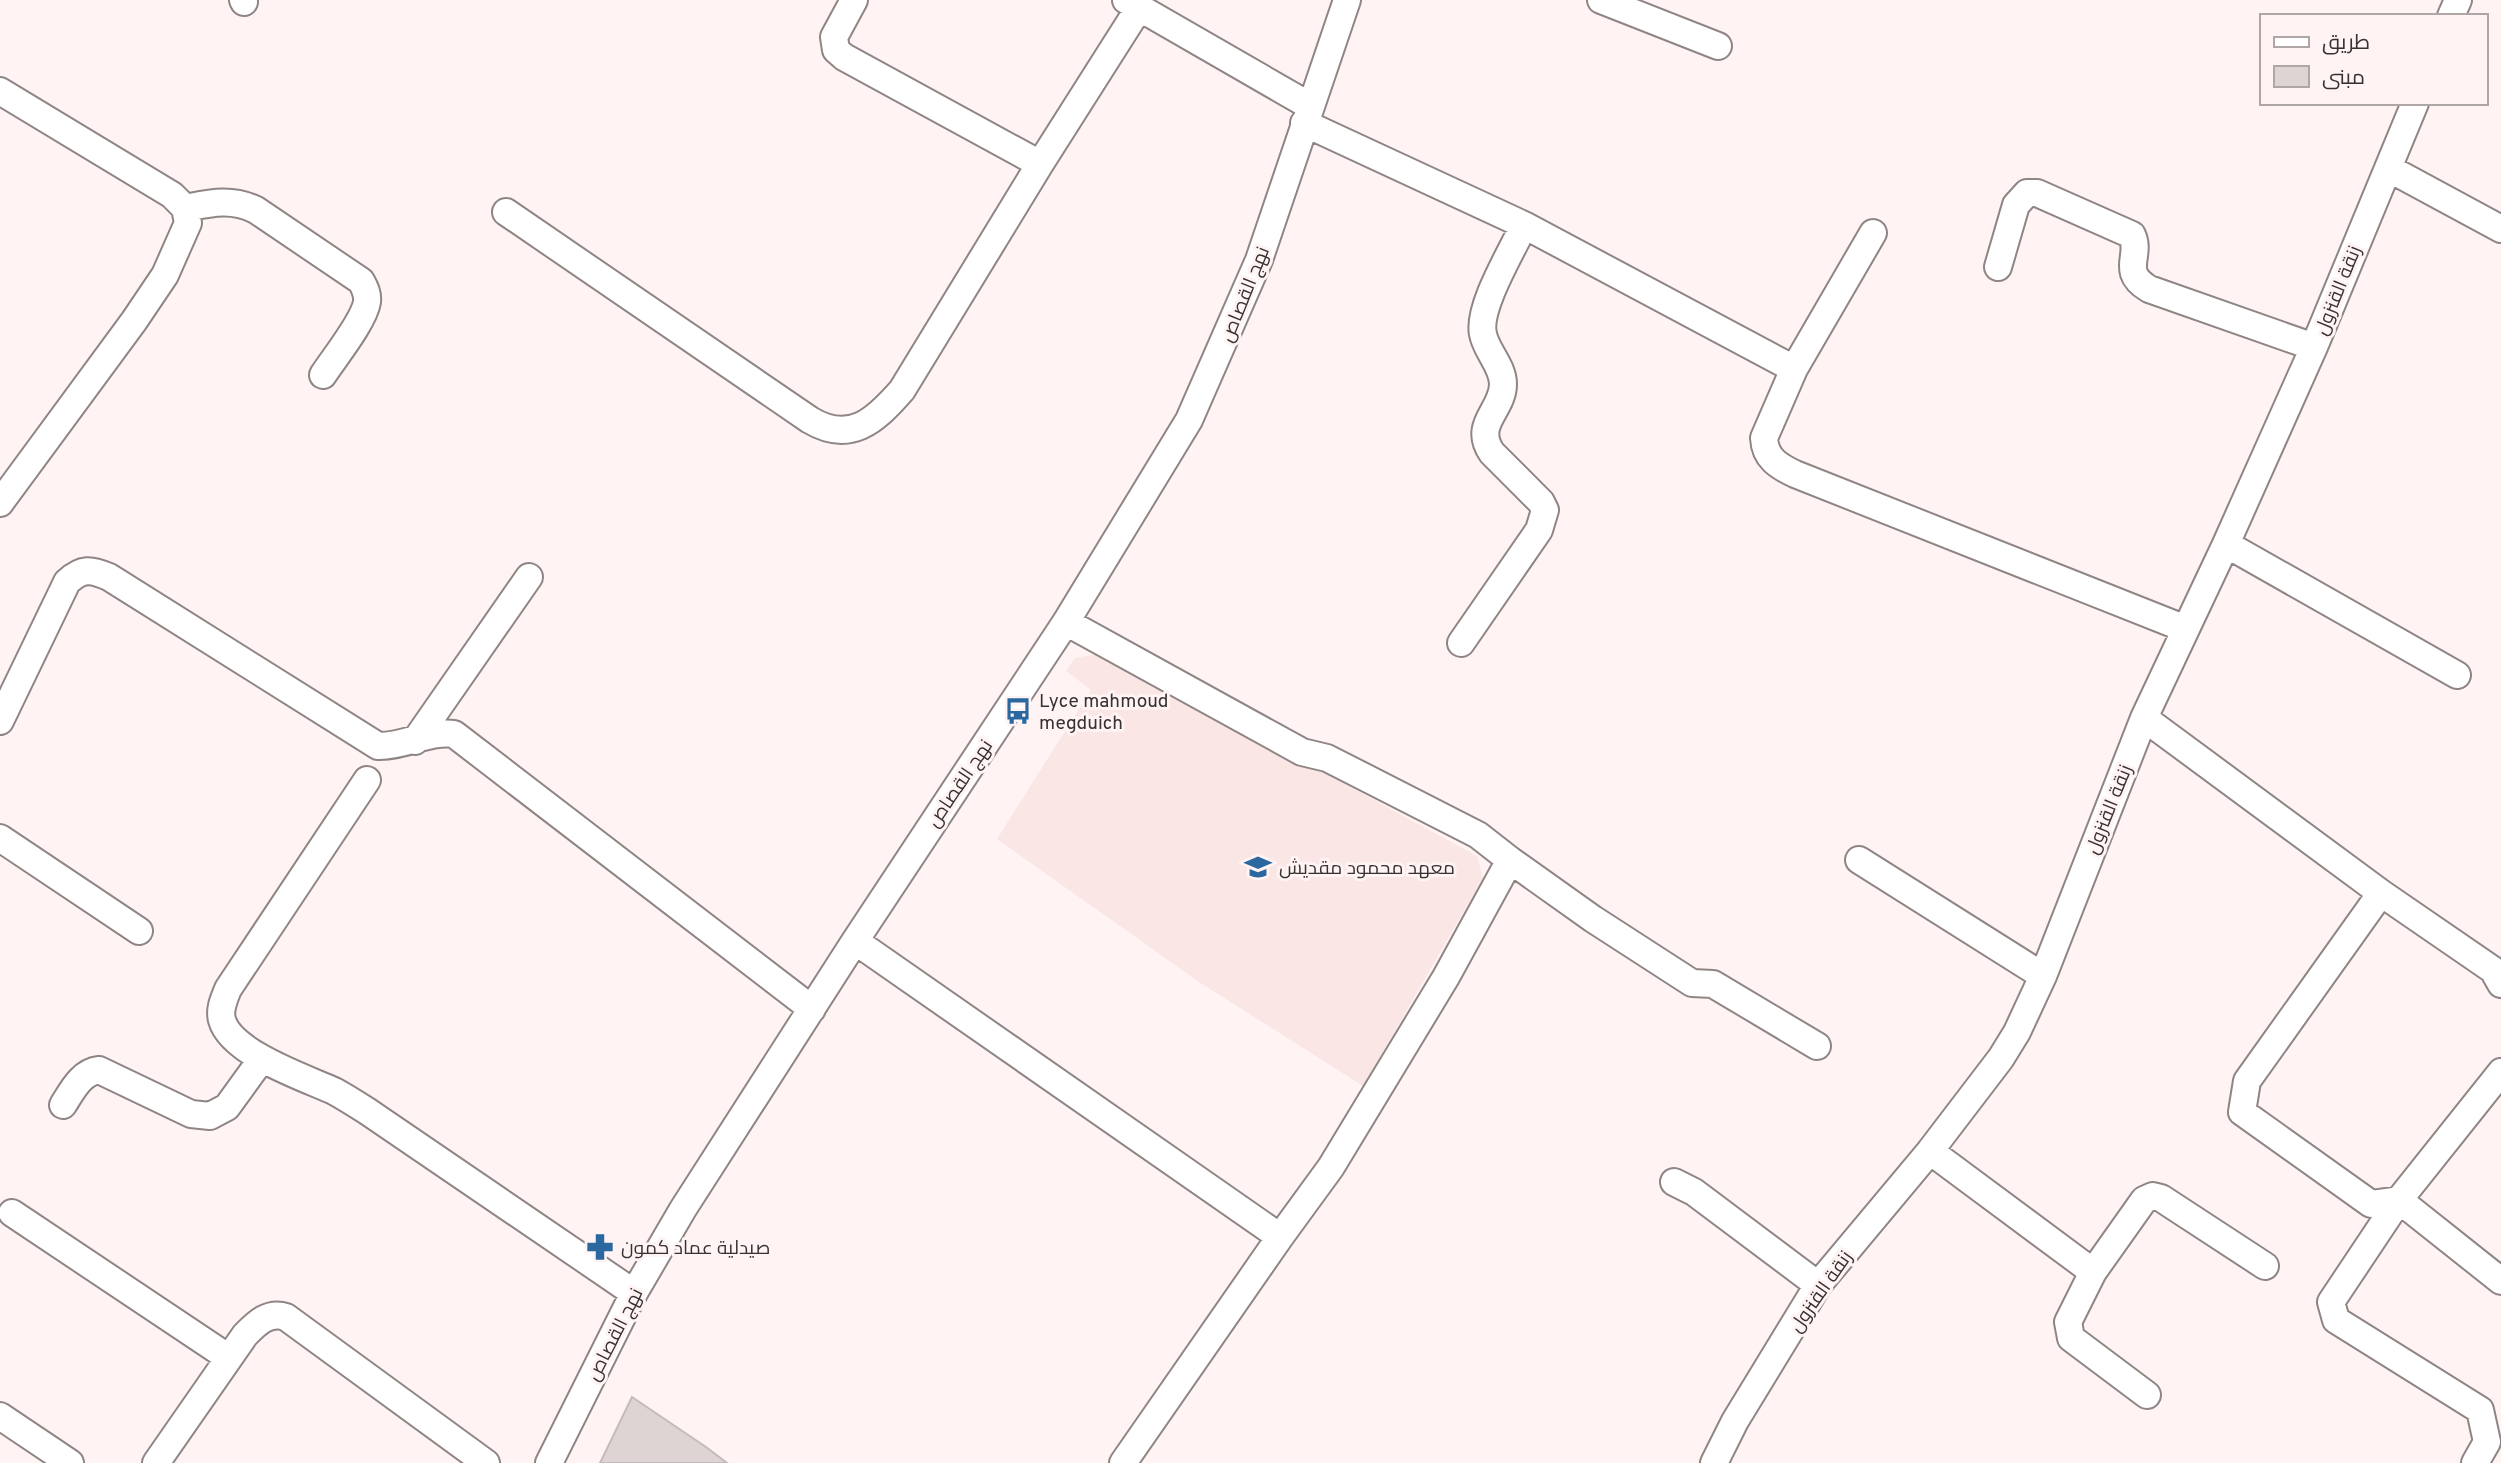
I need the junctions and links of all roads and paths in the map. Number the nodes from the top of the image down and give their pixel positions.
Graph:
1 (854, 0) edge
2 (1347, 0) edge
3 (1601, 0) edge
4 (1133, 4) edge
5 (1718, 46) dead end
6 (0, 91) edge
7 (2414, 105) edge
8 (1307, 115) junction
9 (1040, 164) junction
10 (2388, 168) junction
11 (185, 208) junction
12 (506, 212) dead end
13 (1524, 225) junction
14 (2501, 229) edge
15 (1873, 233) dead end
16 (1998, 267) dead end
17 (2314, 347) junction
18 (1794, 369) junction
19 (323, 374) dead end
20 (0, 503) edge
21 (2226, 544) junction
22 (529, 577) dead end
23 (1066, 622) junction
24 (2186, 629) junction
25 (1461, 643) dead end
26 (2457, 675) dead end
27 (2144, 718) junction
28 (0, 721) edge
29 (415, 741) junction
30 (367, 780) dead end
31 (0, 838) edge
32 (1510, 860) junction
33 (1859, 860) dead end
34 (2381, 893) junction
35 (139, 931) dead end
36 (855, 941) junction
37 (2043, 976) junction
38 (2501, 984) edge
39 (812, 1009) junction
40 (1817, 1046) dead end
41 (261, 1060) junction
42 (2501, 1072) edge
43 (63, 1105) dead end
44 (1930, 1151) junction
45 (1674, 1182) dead end
46 (2399, 1200) junction
47 (12, 1213) dead end
48 (1280, 1237) junction
49 (2265, 1266) dead end
50 (2093, 1272) junction
51 (2501, 1281) edge
52 (1818, 1286) junction
53 (634, 1293) junction
54 (229, 1359) junction
55 (2147, 1395) dead end
56 (0, 1416) edge
57 (70, 1463) edge
58 (156, 1463) edge
59 (486, 1463) edge
60 (550, 1463) edge
61 (1123, 1463) edge
62 (1714, 1463) edge
63 (2475, 1463) edge

1 - 9 street
2 - 8 street, نهج القصاص
3 - 5 street
4 - 8 street
4 - 9 street
6 - 11 street
7 - 10 street, زنقة القنزول
8 - 13 street
8 - 23 street, نهج القصاص
9 - 12 street
10 - 14 street
10 - 17 street, زنقة القنزول
11 - 19 street
11 - 20 street
13 - 18 street
13 - 25 street
15 - 18 street
16 - 17 street
17 - 21 street, زنقة القنزول
18 - 24 street
21 - 24 street, زنقة القنزول
21 - 26 street
22 - 29 street
23 - 32 street
23 - 36 street, نهج القصاص
24 - 27 street, زنقة القنزول
27 - 34 street
27 - 37 street, زنقة القنزول
28 - 29 street
29 - 39 street
30 - 41 street
31 - 35 street
32 - 40 street
32 - 48 street
33 - 37 street
34 - 38 street
34 - 46 street
36 - 39 street, نهج القصاص
36 - 48 street
37 - 44 street, زنقة القنزول
39 - 53 street, نهج القصاص
41 - 43 street
41 - 53 street
42 - 46 street
44 - 50 street
44 - 52 street, زنقة القنزول
45 - 52 street
46 - 51 street
46 - 63 street
47 - 54 street
48 - 61 street
49 - 50 street
50 - 55 street
52 - 62 street, زنقة القنزول
53 - 60 street, نهج القصاص
54 - 58 street
54 - 59 street
56 - 57 street

